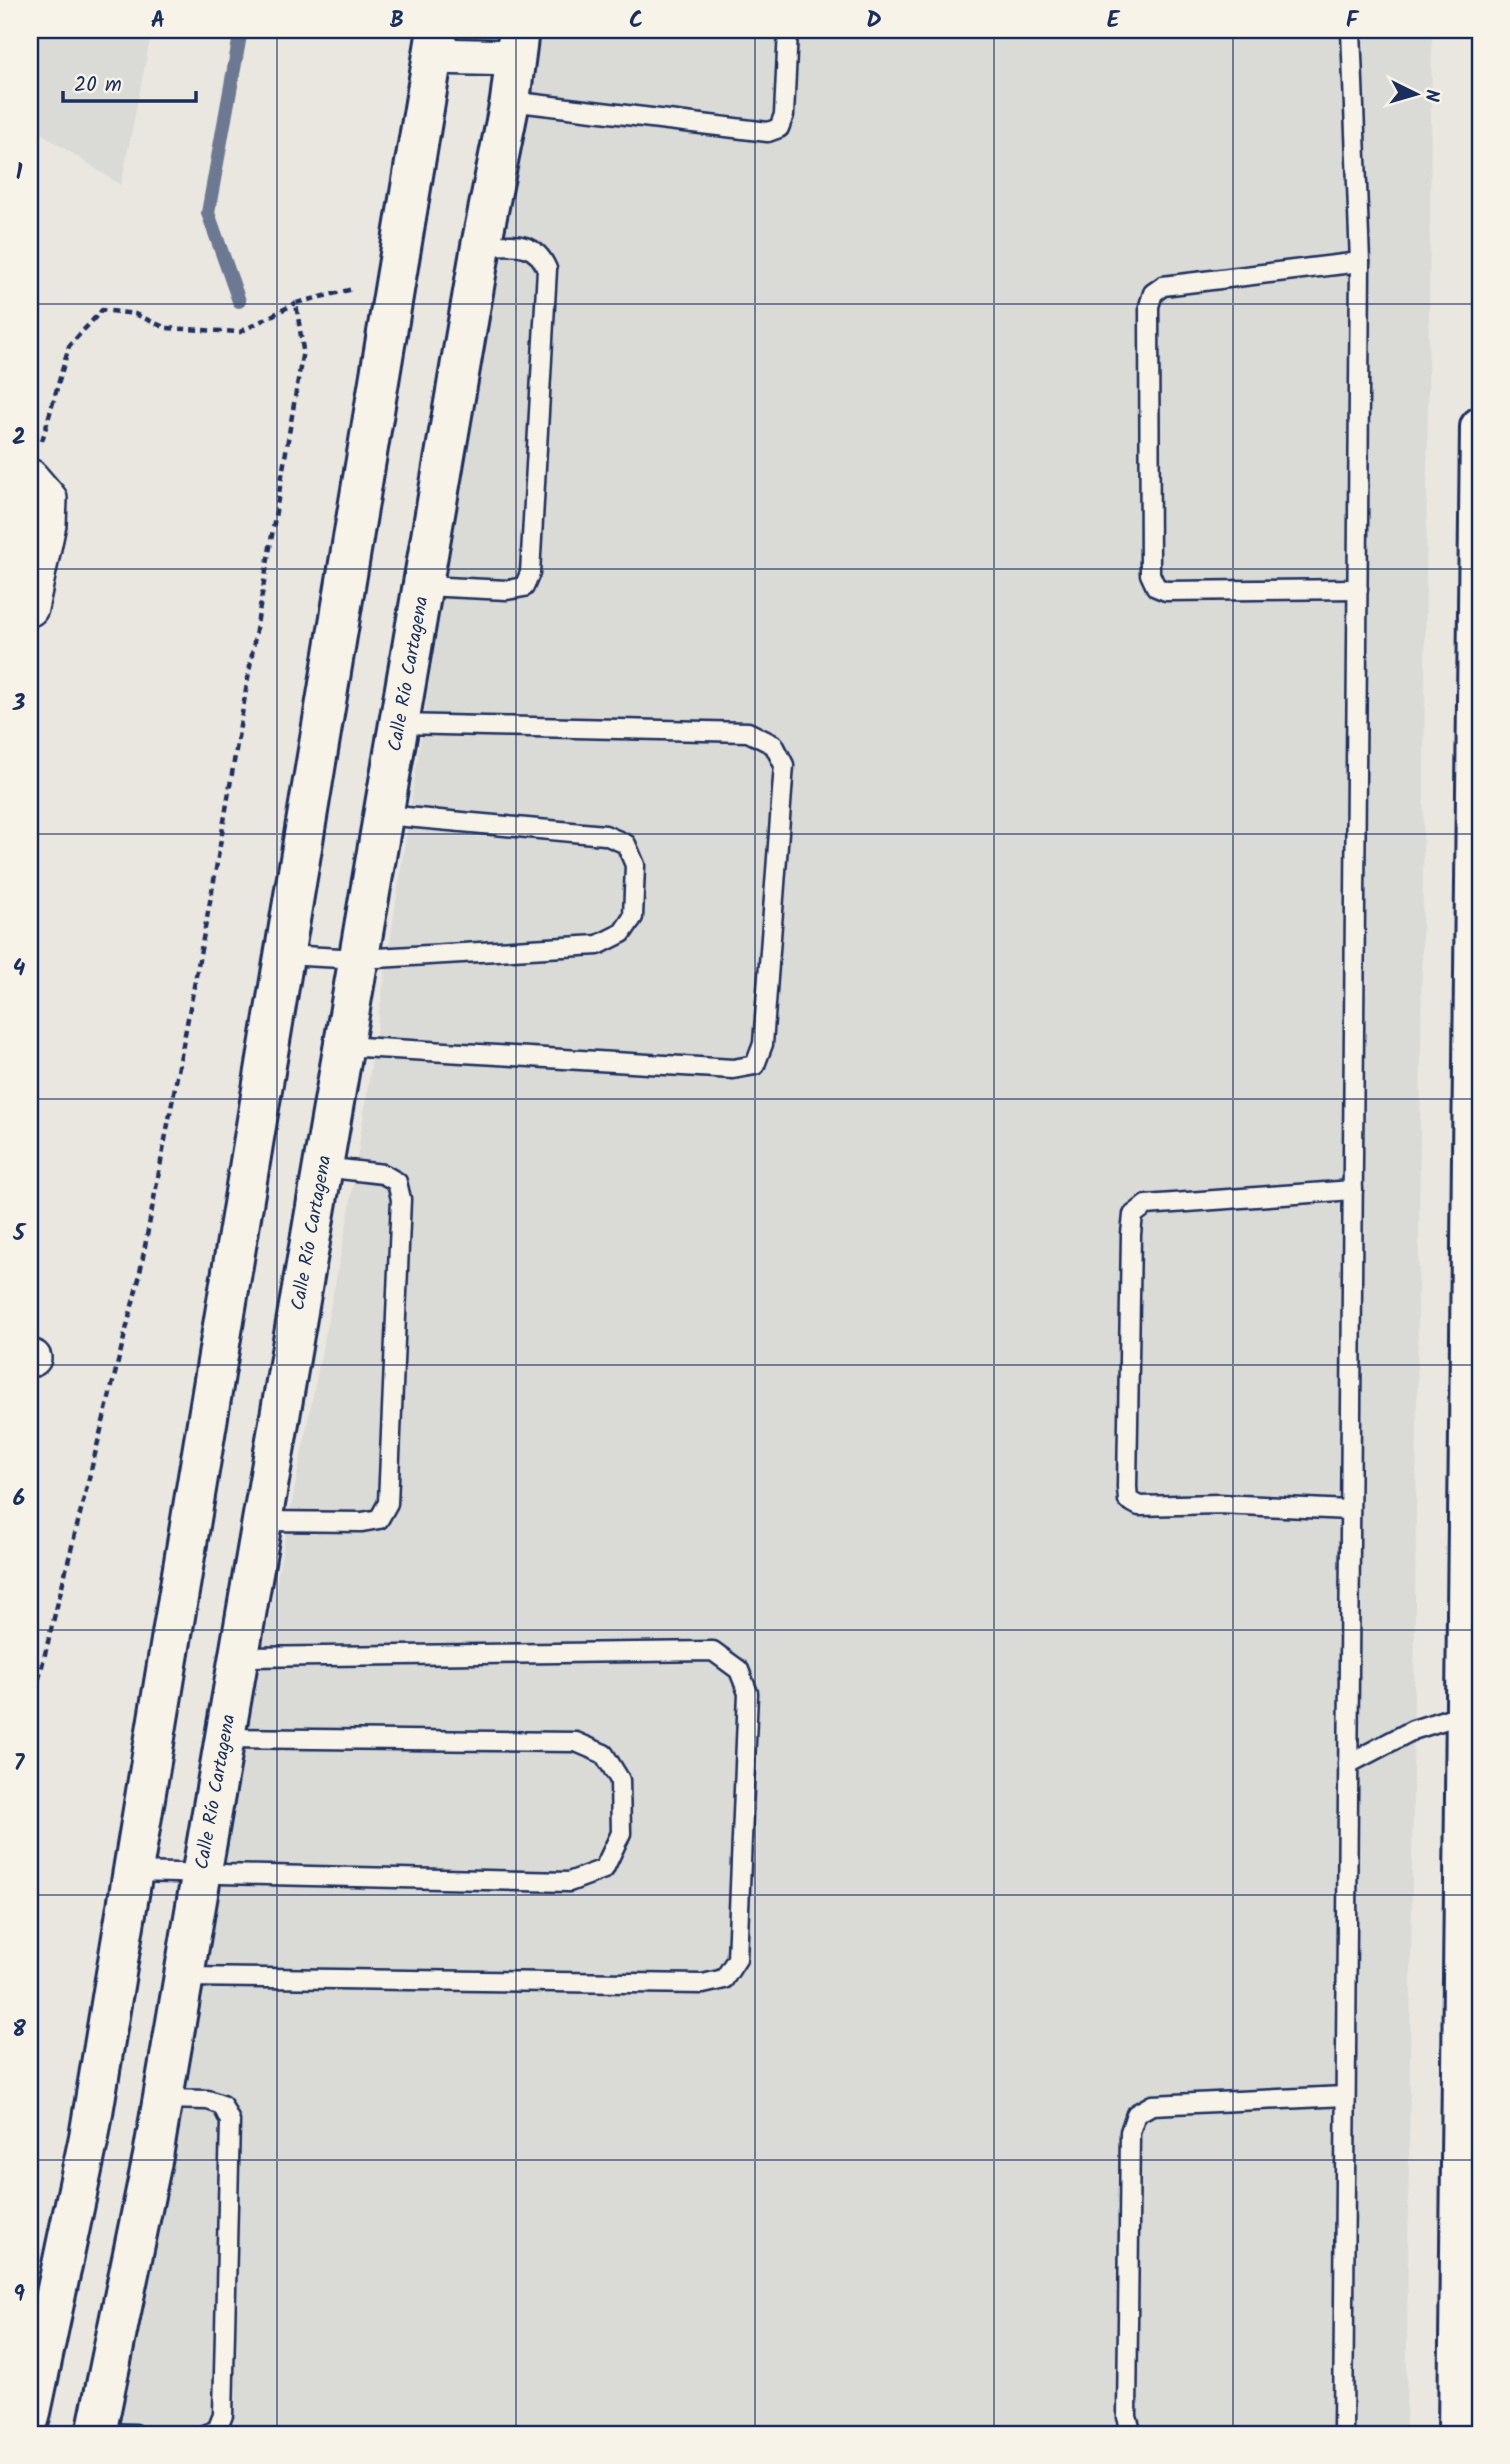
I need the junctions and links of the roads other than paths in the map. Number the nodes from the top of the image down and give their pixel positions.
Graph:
1 (788, 30) edge
2 (1351, 30) edge
3 (435, 43) edge
4 (517, 44) edge
5 (510, 101) junction
6 (481, 246) junction
7 (1360, 262) junction
8 (1480, 427) edge
9 (37, 484) edge
10 (424, 586) junction
11 (1357, 589) junction
12 (30, 608) edge
13 (400, 724) junction
14 (384, 815) junction
15 (284, 955) junction
16 (360, 959) junction
17 (344, 1046) junction
18 (323, 1167) junction
19 (1353, 1190) junction
20 (1349, 1510) junction
21 (263, 1521) junction
22 (239, 1657) junction
23 (1473, 1712) edge
24 (225, 1738) junction
25 (1348, 1765) junction
26 (132, 1872) junction
27 (202, 1874) junction
28 (184, 1977) junction
29 (1345, 2096) junction
30 (163, 2099) junction
31 (30, 2417) edge
32 (97, 2434) edge
33 (135, 2434) edge
34 (206, 2434) edge
35 (1132, 2434) edge
36 (1343, 2434) edge
37 (1458, 2434) edge

1 - 5 lane
2 - 7 lane
3 - 4 street
3 - 15 main road
4 - 5 main road, Calle Río Cartagena
5 - 6 main road, Calle Río Cartagena
6 - 10 main road, Calle Río Cartagena
6 - 10 lane
7 - 11 lane
7 - 11 lane
8 - 23 main road
9 - 12 street
10 - 13 main road, Calle Río Cartagena
11 - 19 lane
13 - 14 main road, Calle Río Cartagena
13 - 17 lane
14 - 16 main road, Calle Río Cartagena
14 - 16 lane
15 - 16 lane
15 - 26 main road
16 - 17 main road, Calle Río Cartagena
17 - 18 main road, Calle Río Cartagena
18 - 21 main road, Calle Río Cartagena
18 - 21 lane
19 - 20 lane
19 - 20 lane
20 - 25 lane
21 - 22 main road, Calle Río Cartagena
22 - 24 main road, Calle Río Cartagena
22 - 28 lane
23 - 25 lane
23 - 37 main road
24 - 27 main road, Calle Río Cartagena
24 - 27 lane
25 - 29 lane
26 - 27 lane
26 - 31 main road
27 - 28 main road, Calle Río Cartagena
28 - 30 main road, Calle Río Cartagena
29 - 35 lane
29 - 36 lane
30 - 32 main road, Calle Río Cartagena
30 - 34 lane
32 - 33 lane

